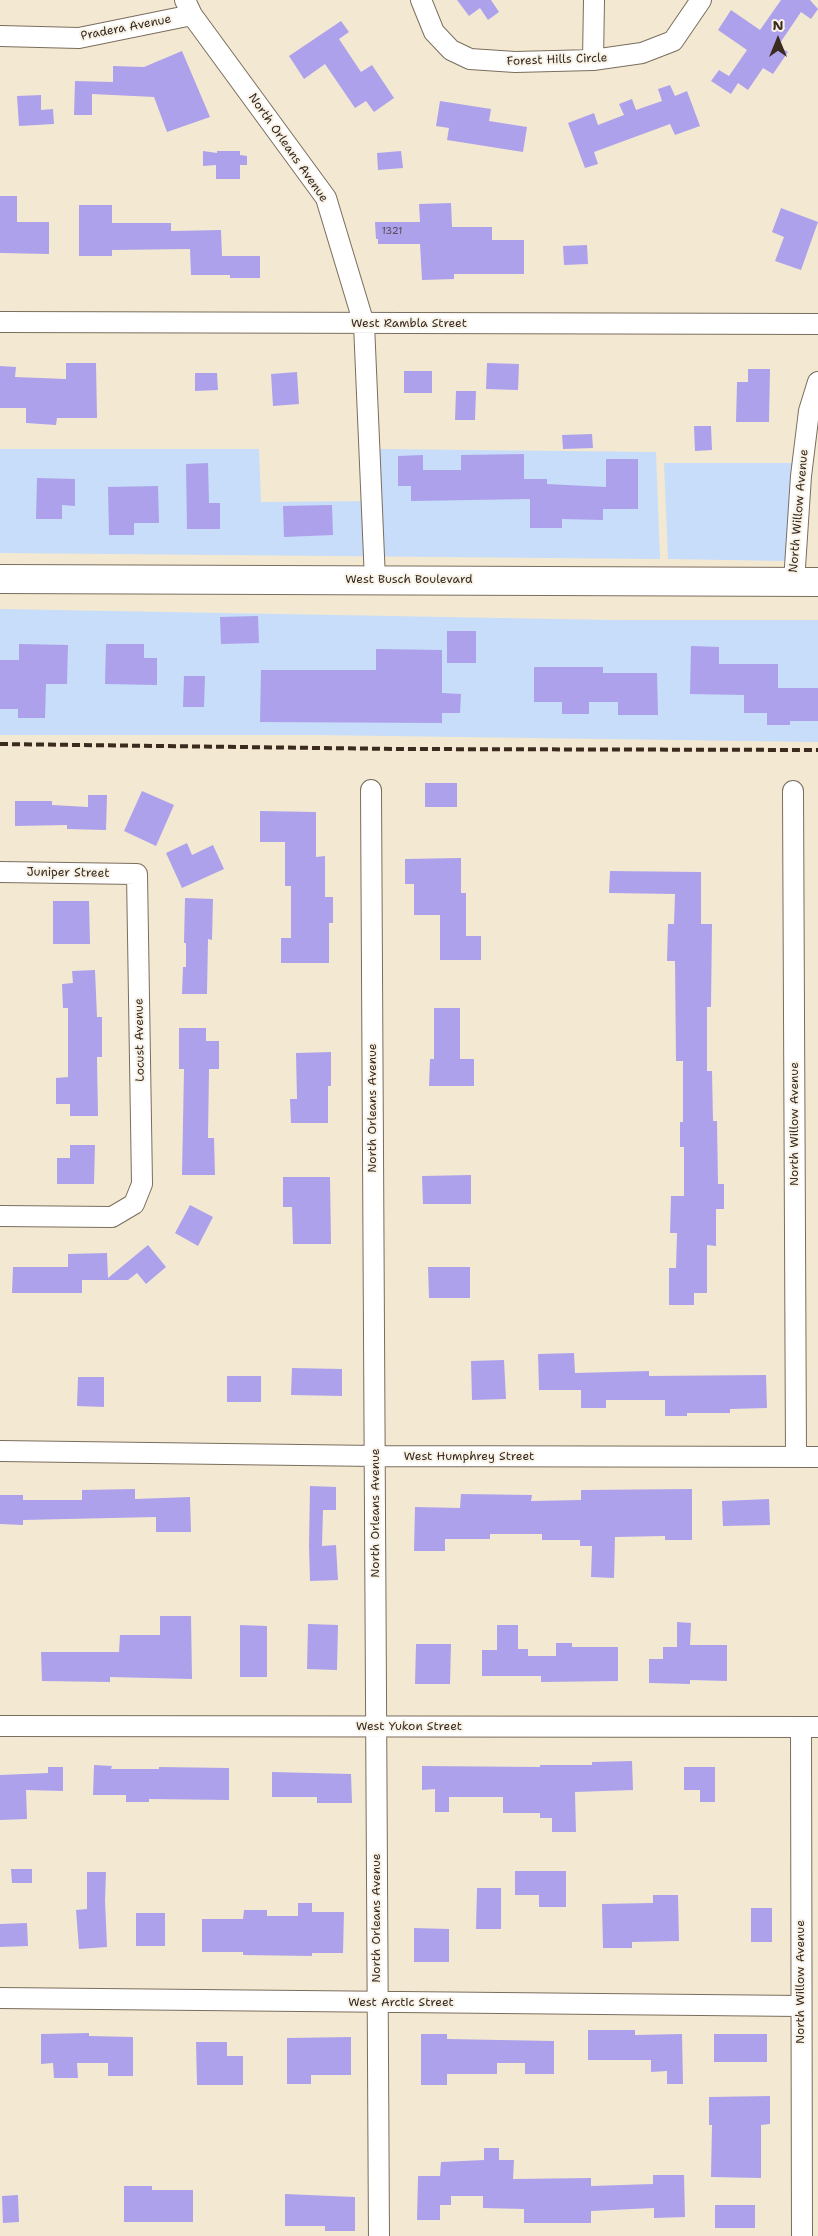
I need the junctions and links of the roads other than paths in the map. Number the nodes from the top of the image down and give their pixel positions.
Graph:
1 (421, 0) edge
2 (594, 0) edge
3 (701, 0) edge
4 (189, 8) edge
5 (0, 36) edge
6 (593, 60) junction
7 (0, 322) edge
8 (364, 324) junction
9 (818, 324) edge
10 (818, 382) edge
11 (0, 579) edge
12 (375, 580) junction
13 (806, 582) edge
14 (371, 790) dead end
15 (793, 791) dead end
16 (0, 872) edge
17 (137, 874) joint
18 (0, 1216) edge
19 (0, 1450) edge
20 (376, 1456) junction
21 (818, 1457) edge
22 (796, 1458) junction
23 (0, 1726) edge
24 (375, 1727) junction
25 (810, 1727) edge
26 (0, 1998) edge
27 (377, 2003) junction
28 (801, 2006) junction
29 (379, 2236) edge
30 (802, 2236) edge

1 - 6 street, Forest Hills Circle
2 - 6 street
3 - 6 street, Forest Hills Circle
4 - 5 street, Pradera Avenue
4 - 8 street, North Orleans Avenue
7 - 8 street, West Rambla Street
8 - 9 street, West Rambla Street
8 - 12 street, North Orleans Avenue
10 - 13 street, North Willow Avenue
11 - 12 main road, West Busch Boulevard
12 - 13 main road, West Busch Boulevard
14 - 20 street, North Orleans Avenue
15 - 22 street, North Willow Avenue
16 - 17 street, Juniper Street
17 - 18 street, Locust Avenue
19 - 20 street, West Humphrey Street
20 - 22 street, West Humphrey Street
20 - 24 street, North Orleans Avenue
21 - 22 street, West Humphrey Street
23 - 24 street, West Yukon Street
24 - 25 street, West Yukon Street
24 - 27 street, North Orleans Avenue
25 - 28 street, North Willow Avenue
26 - 27 street, West Arctic Street
27 - 28 street, West Arctic Street
27 - 29 street, North Orleans Avenue
28 - 30 street, North Willow Avenue

